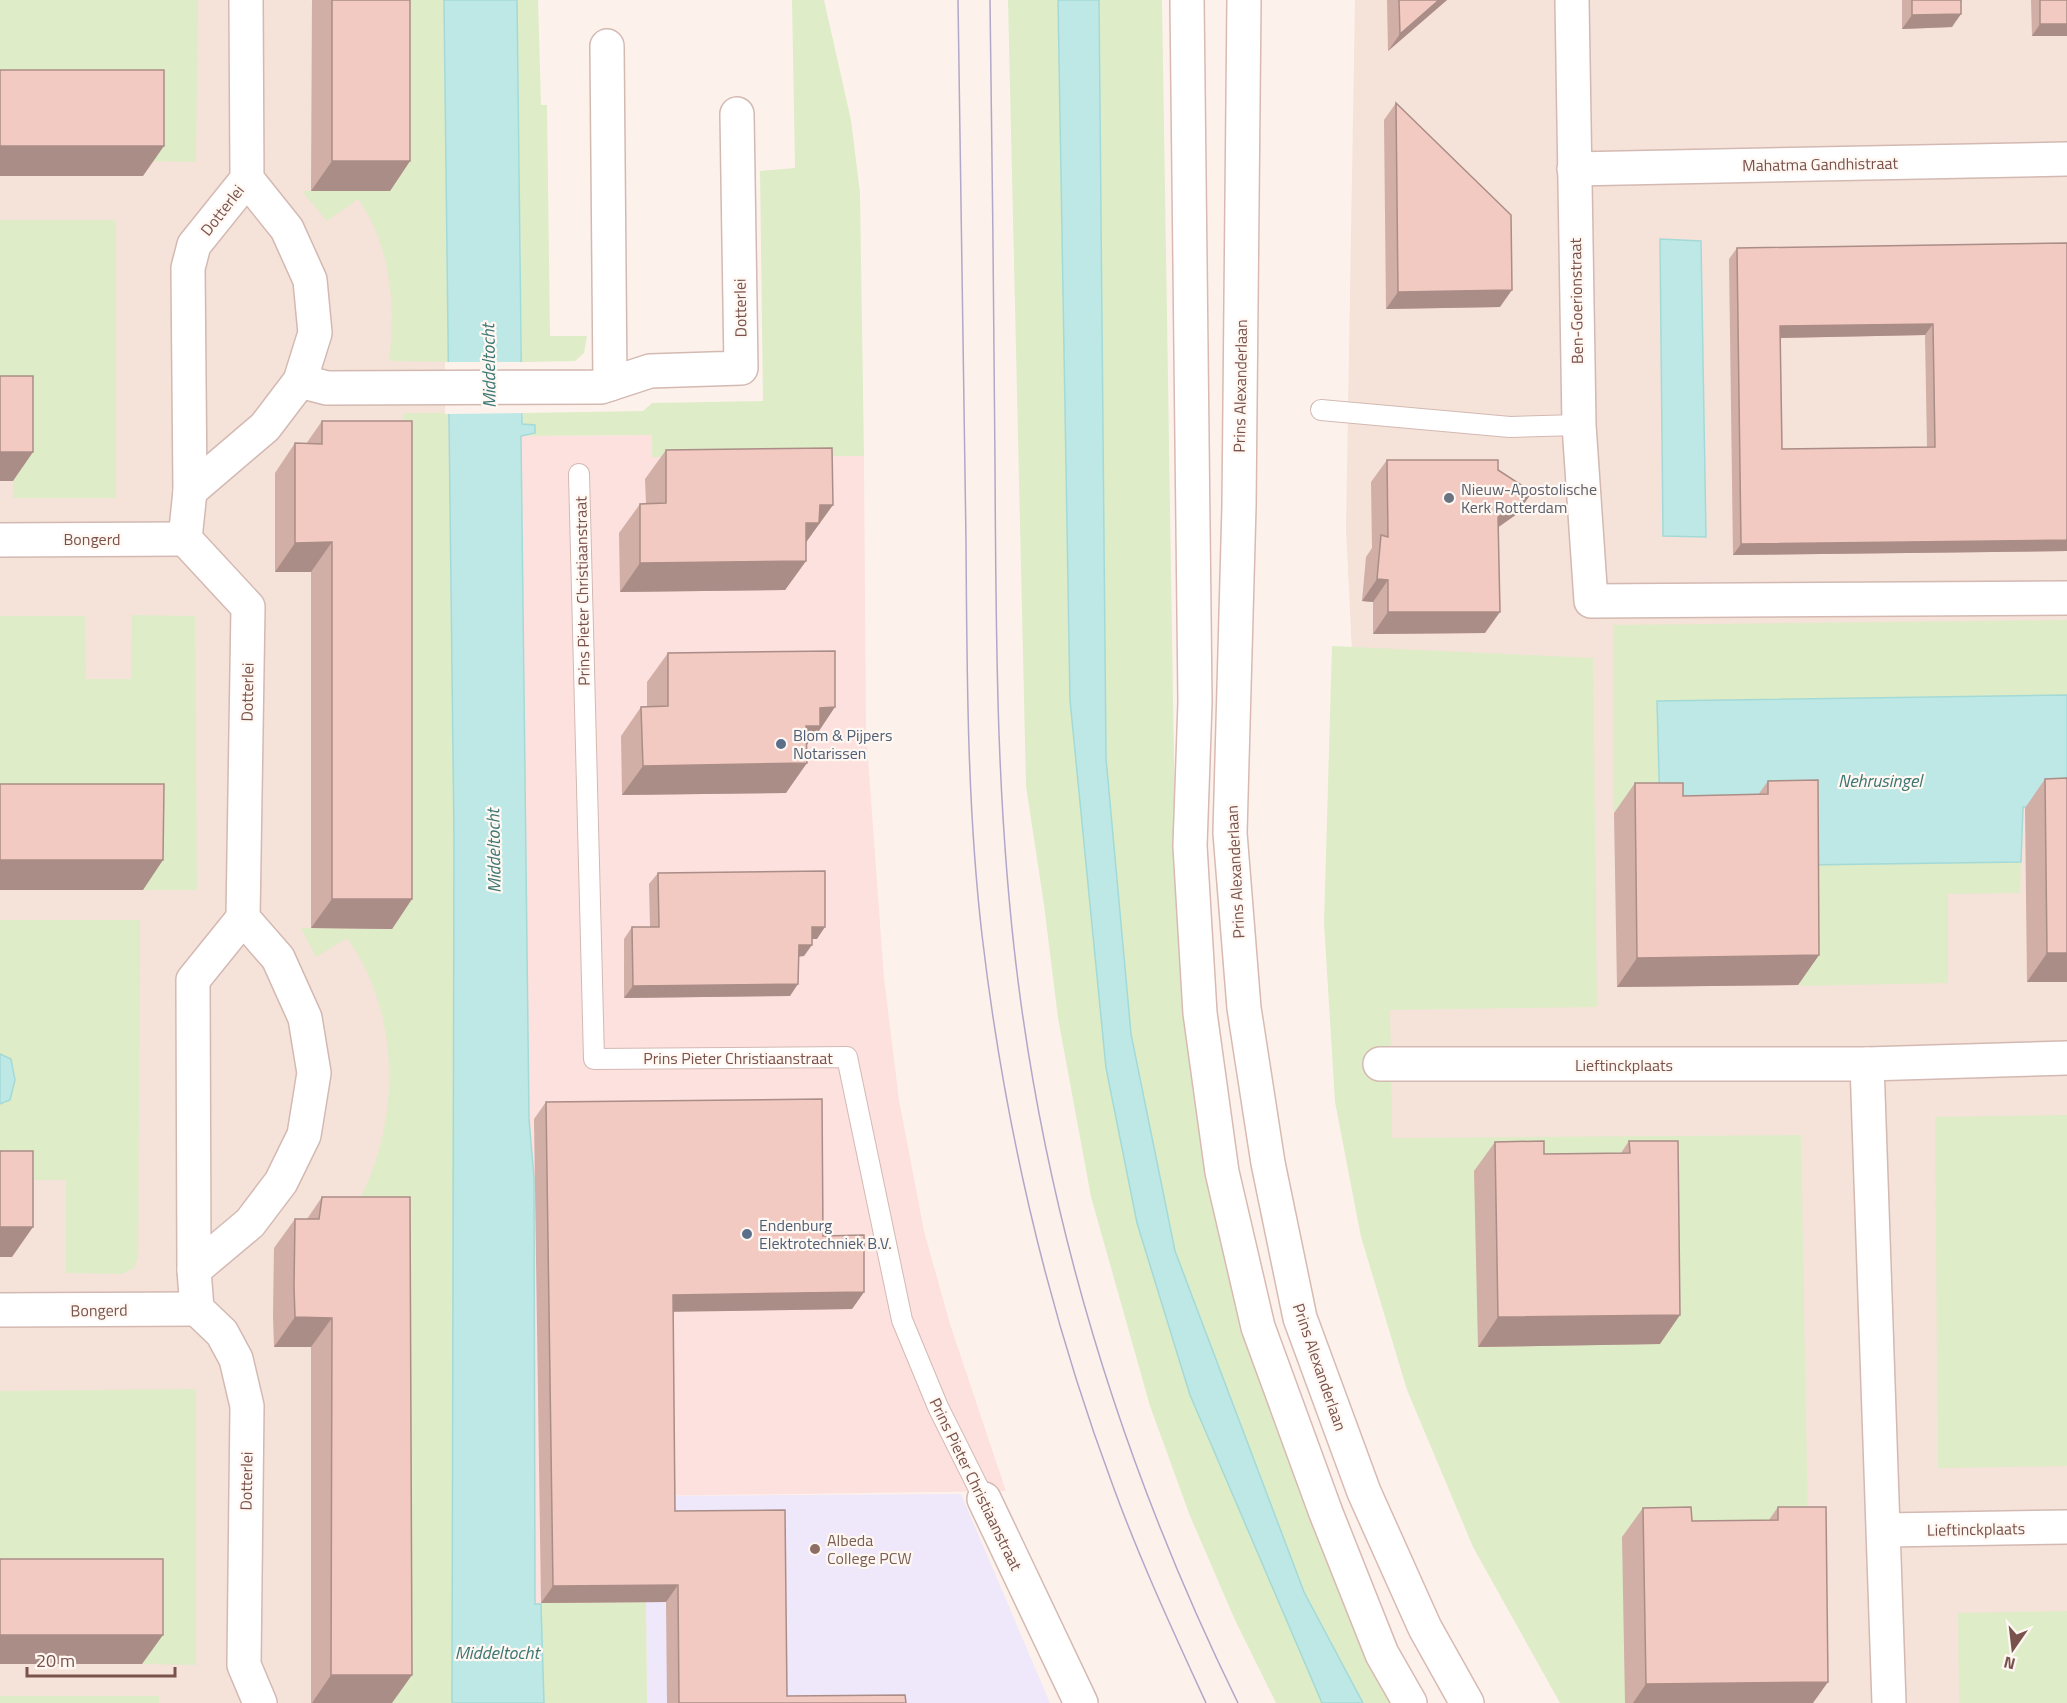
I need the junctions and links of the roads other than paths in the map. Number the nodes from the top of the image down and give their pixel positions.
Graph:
1 (246, 0) edge
2 (1187, 0) edge
3 (1244, 0) edge
4 (1572, 0) edge
5 (607, 46) dead end
6 (737, 114) dead end
7 (2067, 159) edge
8 (1574, 169) junction
9 (247, 178) junction
10 (300, 381) junction
11 (610, 384) junction
12 (1321, 410) dead end
13 (1579, 425) junction
14 (579, 474) dead end
15 (190, 491) junction
16 (185, 539) junction
17 (0, 540) edge
18 (2067, 598) edge
19 (243, 918) junction
20 (2067, 1058) edge
21 (1380, 1064) dead end
22 (1868, 1064) junction
23 (194, 1270) junction
24 (197, 1309) junction
25 (0, 1310) edge
26 (984, 1499) joint
27 (2067, 1527) edge
28 (1884, 1530) junction
29 (260, 1703) edge
30 (1081, 1703) edge
31 (1410, 1703) edge
32 (1467, 1703) edge
33 (1889, 1703) edge

1 - 9 street, Dotterlei
2 - 31 street
3 - 32 street, Prins Alexanderlaan
4 - 8 street, Ben-Goerionstraat
5 - 11 street
6 - 11 street, Dotterlei
7 - 8 street, Mahatma Gandhistraat
8 - 13 street, Ben-Goerionstraat
9 - 10 street, Dotterlei
9 - 15 street, Dotterlei
10 - 11 street, Dotterlei
10 - 15 street, Dotterlei
12 - 13 lane
13 - 18 street, Ben-Goerionstraat
14 - 26 lane, Prins Pieter Christiaanstraat
15 - 16 street, Dotterlei
16 - 17 street, Bongerd
16 - 19 street, Dotterlei
19 - 23 street
19 - 23 street
20 - 22 street, Lieftinckplaats
21 - 22 street, Lieftinckplaats
22 - 28 street
23 - 24 street
24 - 25 street, Bongerd
24 - 29 street, Dotterlei
26 - 30 street, Prins Pieter Christiaanstraat
27 - 28 street, Lieftinckplaats
28 - 33 street

